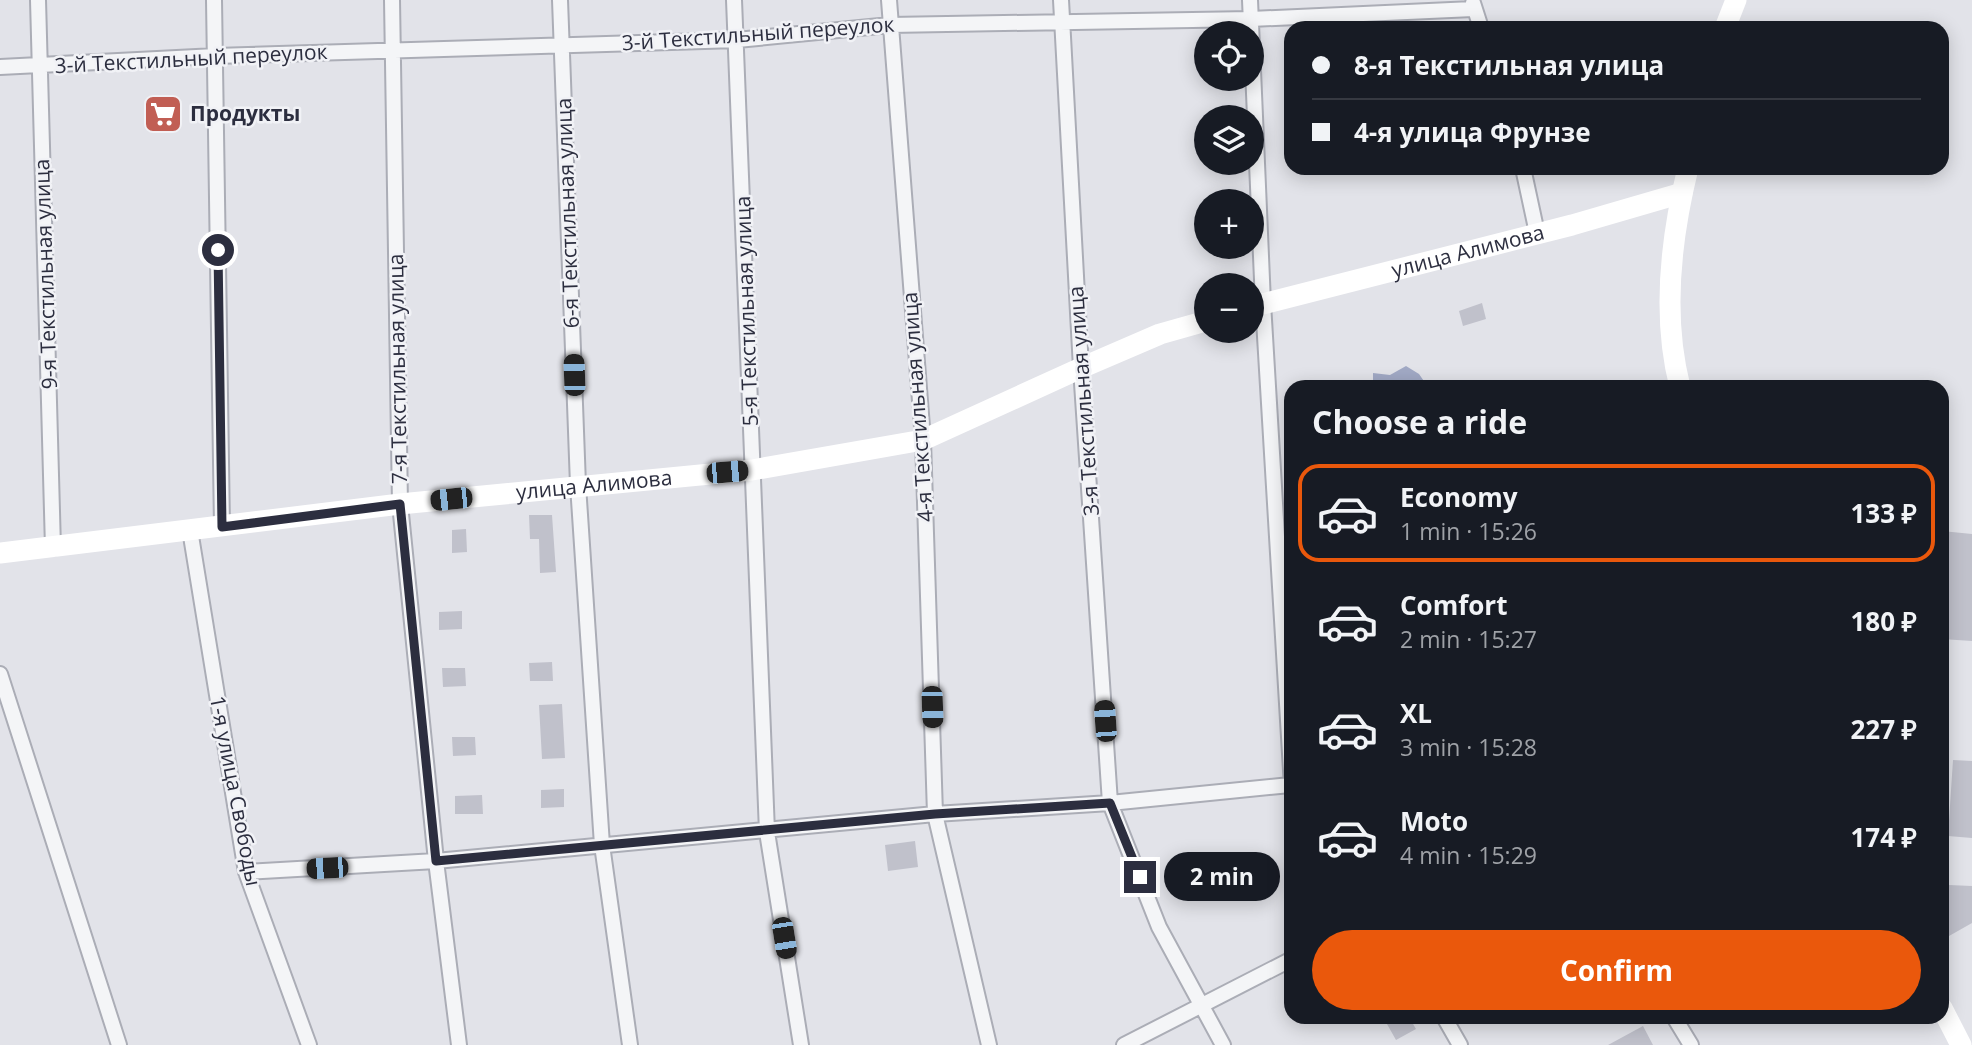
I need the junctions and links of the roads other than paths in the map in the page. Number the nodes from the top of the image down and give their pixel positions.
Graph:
1 (38, 0) edge
2 (214, 0) edge
3 (392, 0) edge
4 (560, 0) edge
5 (734, 0) edge
6 (890, 0) edge
7 (1061, 0) edge
8 (1250, 0) edge
9 (1736, 0) edge
10 (1473, 5) edge
11 (1251, 19) junction
12 (1728, 21) edge
13 (890, 24) junction
14 (1062, 24) junction
15 (737, 40) junction
16 (561, 45) junction
17 (394, 50) junction
18 (216, 56) junction
19 (0, 66) edge
20 (40, 67) junction
21 (1524, 175) edge
22 (1686, 175) edge
23 (1682, 193) junction
24 (1537, 233) junction
25 (1256, 273) edge
26 (1264, 303) edge
27 (1194, 324) edge
28 (1260, 343) edge
29 (1081, 368) junction
30 (1679, 380) edge
31 (923, 440) junction
32 (752, 470) junction
33 (578, 485) junction
34 (400, 504) junction
35 (222, 527) junction
36 (190, 530) junction
37 (53, 548) junction
38 (0, 553) edge
39 (0, 674) edge
40 (1284, 687) edge
41 (1284, 787) edge
42 (1110, 803) junction
43 (935, 814) junction
44 (767, 832) junction
45 (602, 845) junction
46 (436, 861) junction
47 (246, 872) junction
48 (1284, 962) edge
49 (1202, 1006) junction
50 (1949, 1022) edge
51 (1448, 1024) edge
52 (1678, 1024) edge
53 (119, 1045) edge
54 (309, 1045) edge
55 (459, 1045) edge
56 (630, 1045) edge
57 (801, 1045) edge
58 (989, 1045) edge
59 (1124, 1045) edge
60 (1223, 1045) edge
61 (1460, 1045) edge
62 (1691, 1045) edge
63 (1961, 1045) edge

1 - 20 street, 9-я Текстильная улица
2 - 18 street
3 - 17 street, 7-я Текстильная улица
4 - 16 street, 6-я Текстильная улица
5 - 15 street, 5-я Текстильная улица
6 - 13 street, 4-я Текстильная улица
7 - 14 street, 3-я Текстильная улица
8 - 11 street
9 - 12 street
10 - 11 street, 3-й Текстильный переулок
11 - 14 street, 3-й Текстильный переулок
11 - 25 street
13 - 14 street, 3-й Текстильный переулок
13 - 15 street, 3-й Текстильный переулок
13 - 31 street, 4-я Текстильная улица
14 - 29 street, 3-я Текстильная улица
15 - 16 street, 3-й Текстильный переулок
15 - 32 street, 5-я Текстильная улица
16 - 17 street, 3-й Текстильный переулок
16 - 33 street, 6-я Текстильная улица
17 - 18 street, 3-й Текстильный переулок
17 - 34 street, 7-я Текстильная улица
18 - 20 street, 3-й Текстильный переулок
18 - 35 street
19 - 20 street, 3-й Текстильный переулок
20 - 37 street, 9-я Текстильная улица
21 - 24 street
22 - 23 street
23 - 24 street, улица Алимова
23 - 30 street
24 - 26 street, улица Алимова
27 - 29 street, улица Алимова
28 - 40 street
29 - 31 street, улица Алимова
29 - 42 street, 3-я Текстильная улица
31 - 32 street, улица Алимова
31 - 43 street, 4-я Текстильная улица
32 - 33 street, улица Алимова
32 - 44 street, 5-я Текстильная улица
33 - 34 street, улица Алимова
33 - 45 street, 6-я Текстильная улица
34 - 35 street, улица Алимова
34 - 46 street, 7-я Текстильная улица
35 - 36 street, улица Алимова
36 - 37 street, улица Алимова
36 - 47 street, 1-я улица Свободы
37 - 38 street, улица Алимова
39 - 53 street
41 - 42 street
42 - 43 street
42 - 49 street, 3-я Текстильная улица
43 - 44 street
43 - 58 street, 4-я Текстильная улица
44 - 45 street
44 - 57 street, 5-я Текстильная улица
45 - 46 street
45 - 56 street, 6-я Текстильная улица
46 - 47 street
46 - 55 street, 7-я Текстильная улица
47 - 54 street, 1-я улица Свободы
48 - 49 street
49 - 59 street
49 - 60 street, 3-я Текстильная улица
50 - 63 street
51 - 61 street
52 - 62 street

